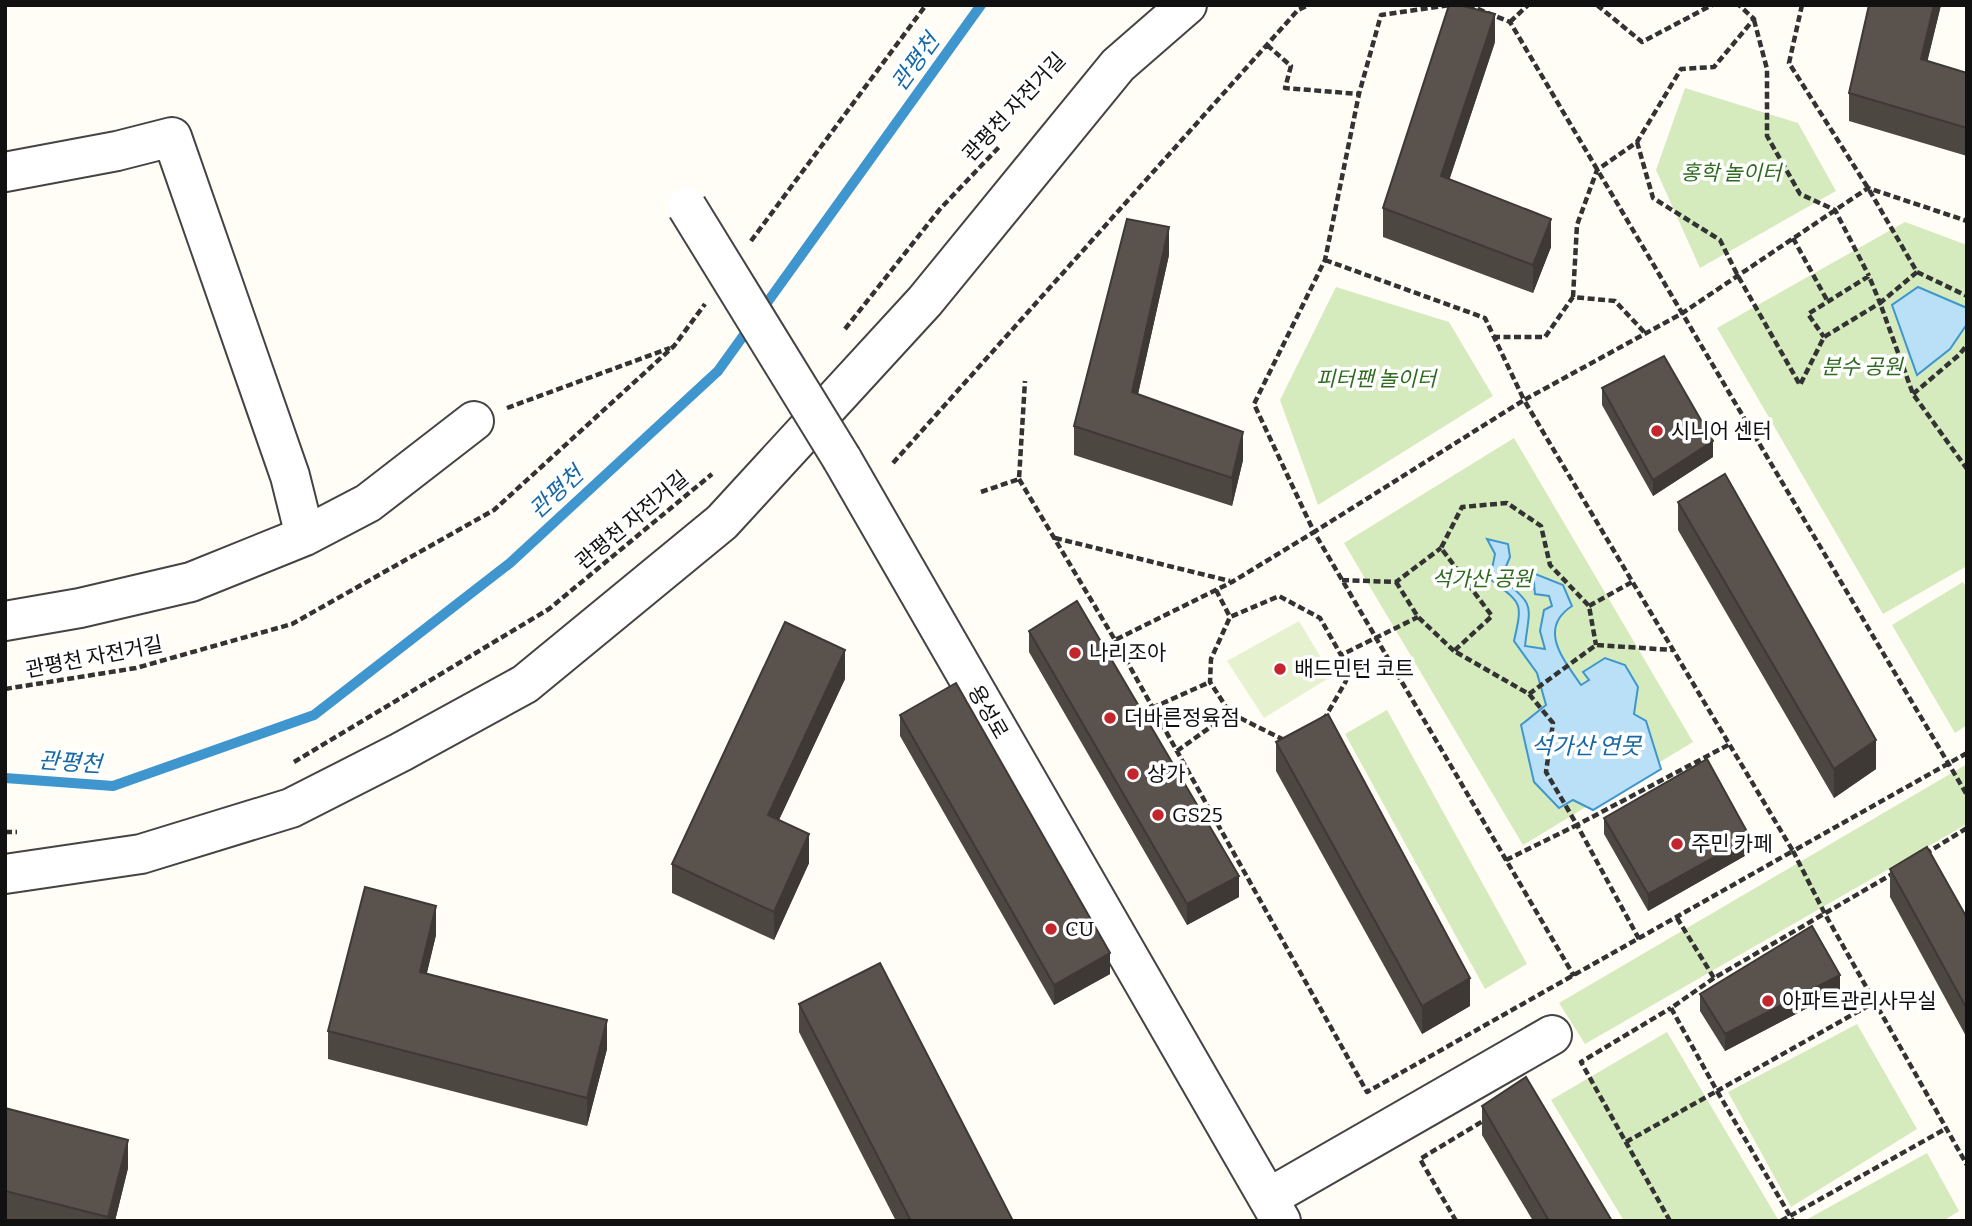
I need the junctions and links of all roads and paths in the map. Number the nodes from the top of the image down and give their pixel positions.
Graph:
1 (926, 5) edge
2 (1187, 5) edge
3 (1309, 5) edge
4 (1451, 5) edge
5 (1468, 5) edge
6 (1528, 5) edge
7 (1597, 5) edge
8 (1712, 5) edge
9 (1740, 5) edge
10 (1802, 5) edge
11 (1754, 19) junction
12 (1510, 22) junction
13 (1266, 45) junction
14 (1359, 94) junction
15 (1006, 140) dead end
16 (1637, 142) junction
17 (1597, 170) junction
18 (5, 172) edge
19 (1868, 188) junction
20 (687, 207) dead end
21 (1835, 210) junction
22 (1967, 221) edge
23 (1793, 239) junction
24 (747, 247) dead end
25 (1325, 260) junction
26 (1917, 272) junction
27 (1738, 276) junction
28 (1869, 276) junction
29 (1967, 296) edge
30 (1573, 297) junction
31 (706, 302) dead end
32 (1828, 302) junction
33 (1880, 303) junction
34 (1681, 314) junction
35 (1646, 334) junction
36 (839, 337) dead end
37 (1493, 337) junction
38 (1824, 337) junction
39 (1967, 345) edge
40 (674, 346) junction
41 (1025, 381) dead end
42 (1913, 394) junction
43 (1524, 400) junction
44 (474, 421) joint
45 (892, 463) dead end
46 (720, 468) dead end
47 (1967, 469) edge
48 (1019, 478) junction
49 (981, 492) dead end
50 (1314, 532) junction
51 (306, 536) junction
52 (1054, 538) junction
53 (1441, 548) junction
54 (1342, 580) junction
55 (1232, 582) junction
56 (1396, 582) junction
57 (1632, 582) junction
58 (1216, 590) junction
59 (1589, 606) junction
60 (1230, 617) junction
61 (1418, 617) junction
62 (5, 621) edge
63 (1377, 639) junction
64 (1115, 640) junction
65 (1596, 645) junction
66 (1673, 650) junction
67 (1454, 651) junction
68 (1341, 656) junction
69 (1210, 682) junction
70 (5, 689) edge
71 (1529, 694) junction
72 (1152, 708) junction
73 (1230, 713) junction
74 (1315, 722) edge
75 (1294, 734) edge
76 (1730, 744) junction
77 (1177, 752) junction
78 (1967, 753) edge
79 (293, 762) dead end
80 (1948, 764) junction
81 (1967, 794) edge
82 (1577, 825) junction
83 (1967, 828) edge
84 (5, 832) edge
85 (18, 832) dead end
86 (1793, 851) junction
87 (1920, 857) edge
88 (1506, 860) junction
89 (1896, 871) edge
90 (5, 873) edge
91 (1825, 914) junction
92 (1677, 918) junction
93 (1639, 939) junction
94 (1574, 976) junction
95 (1714, 978) junction
96 (1875, 1002) junction
97 (1671, 1008) junction
98 (1552, 1035) dead end
99 (1717, 1091) junction
100 (1947, 1128) junction
101 (1626, 1142) junction
102 (1420, 1159) dead end
103 (1967, 1165) edge
104 (1274, 1209) edge
105 (1792, 1218) edge
106 (1456, 1221) edge
107 (1670, 1221) edge
108 (1781, 1221) edge

1 - 24 path
2 - 90 street
3 - 13 path
4 - 14 path
5 - 12 path
6 - 12 path
7 - 8 path
9 - 11 path
10 - 19 path
11 - 16 path
11 - 21 path
12 - 17 path
13 - 14 path
13 - 45 path
14 - 25 path
15 - 36 path, 관평천 자전거길
16 - 17 path
16 - 27 path
17 - 30 path
17 - 34 path
18 - 51 street
19 - 21 path
19 - 22 path
19 - 26 path
20 - 104 street, 용성로, bridge
21 - 23 path
21 - 28 path
23 - 27 path
23 - 32 path
25 - 37 path
25 - 50 path
26 - 29 path
26 - 33 path
27 - 34 path
27 - 38 path
28 - 32 path
28 - 33 path
30 - 35 path
30 - 37 path
31 - 40 path, 관평천 자전거길
32 - 38 path
33 - 38 path
33 - 42 path
34 - 35 path
34 - 80 path
35 - 43 path
37 - 43 path
39 - 42 path
40 - 44 path
40 - 70 path, 관평천 자전거길
41 - 48 path
42 - 47 path
43 - 50 path
43 - 57 path
44 - 51 street
46 - 79 path, 관평천 자전거길
48 - 49 path
48 - 52 path
50 - 54 path
50 - 55 path
51 - 62 street
52 - 55 path
52 - 64 path
53 - 56 path
53 - 59 path
53 - 67 path
54 - 56 path
54 - 63 path
55 - 58 path
56 - 61 path
57 - 59 path
57 - 66 path
58 - 60 path
58 - 64 path
59 - 65 path
60 - 68 path
60 - 69 path
61 - 63 path
61 - 67 path
63 - 68 path
63 - 88 path
64 - 72 path
65 - 66 path
65 - 71 path
66 - 76 path
67 - 71 path
68 - 74 path
69 - 72 path
69 - 73 path
71 - 82 path
72 - 77 path
73 - 75 path
73 - 77 path
76 - 82 path
76 - 86 path
77 - 94 path
78 - 80 path
80 - 81 path
80 - 86 path
82 - 88 path
82 - 93 path
83 - 87 path
84 - 85 path
86 - 91 path
86 - 92 path
88 - 94 path
89 - 91 path
91 - 95 path
91 - 96 path
92 - 93 path
92 - 95 path
93 - 94 path
95 - 97 path
96 - 99 path
96 - 100 path
97 - 99 path
97 - 101 path
98 - 104 street
99 - 101 path
99 - 105 path
100 - 103 path
100 - 105 path
101 - 107 path
102 - 106 path
105 - 108 path

